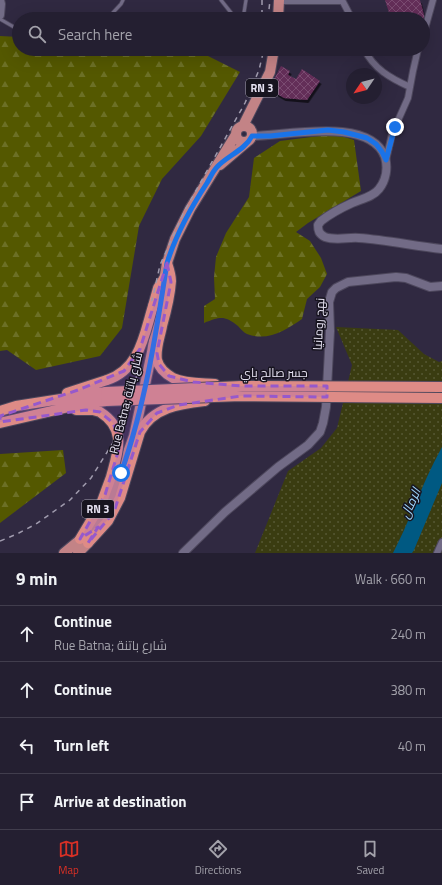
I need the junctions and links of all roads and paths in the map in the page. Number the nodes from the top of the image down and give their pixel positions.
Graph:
1 (0, 0) edge
2 (123, 0) edge
3 (221, 0) edge
4 (246, 0) edge
5 (313, 0) edge
6 (342, 0) edge
7 (433, 0) edge
8 (279, 1) edge
9 (114, 12) edge
10 (230, 12) edge
11 (244, 12) edge
12 (278, 12) edge
13 (348, 12) edge
14 (430, 12) edge
15 (0, 15) edge
16 (0, 19) edge
17 (12, 26) edge
18 (273, 56) edge
19 (368, 56) edge
20 (416, 56) edge
21 (410, 87) junction
22 (243, 126) junction
23 (235, 136) junction
24 (250, 139) junction
25 (386, 160) junction
26 (216, 167) junction
27 (442, 249) edge
28 (167, 263) junction
29 (165, 277) junction
30 (442, 286) edge
31 (442, 387) edge
32 (242, 391) junction
33 (106, 396) junction
34 (442, 398) edge
35 (16, 406) junction
36 (0, 411) edge
37 (21, 418) junction
38 (0, 423) edge
39 (84, 541) junction
40 (442, 542) edge
41 (64, 553) edge
42 (78, 553) edge
43 (184, 553) edge
44 (437, 553) edge

1 - 15 street
2 - 9 lane
3 - 10 lane
4 - 11 lane
5 - 6 street
5 - 8 street
6 - 13 street
7 - 14 street
8 - 12 main road
16 - 17 lane
18 - 22 main road, RN 3
19 - 21 street
20 - 21 street
21 - 25 street
22 - 23 main road
22 - 24 main road
23 - 24 main road
23 - 26 main road, RN 3
24 - 25 street
24 - 26 main road, RN 3
25 - 27 street
26 - 28 main road, RN 3
28 - 29 main road, RN 3
28 - 32 highway, bridge
29 - 35 highway, bridge
29 - 39 main road, Rue Batna; شارع باتنة / RN 3
30 - 43 street, نهج رومانيا
31 - 32 highway, جسر صالح باي, bridge
32 - 33 highway, جسر صالح باي, bridge
32 - 34 highway, bridge
32 - 39 highway, RN 3, bridge
33 - 35 highway
33 - 37 highway
35 - 36 highway
37 - 38 highway
37 - 39 highway, RN 3, bridge
39 - 41 main road, Rue Batna; شارع باتنة / RN 3
39 - 42 main road, Rue Batna; شارع باتنة / RN 3
40 - 44 street

